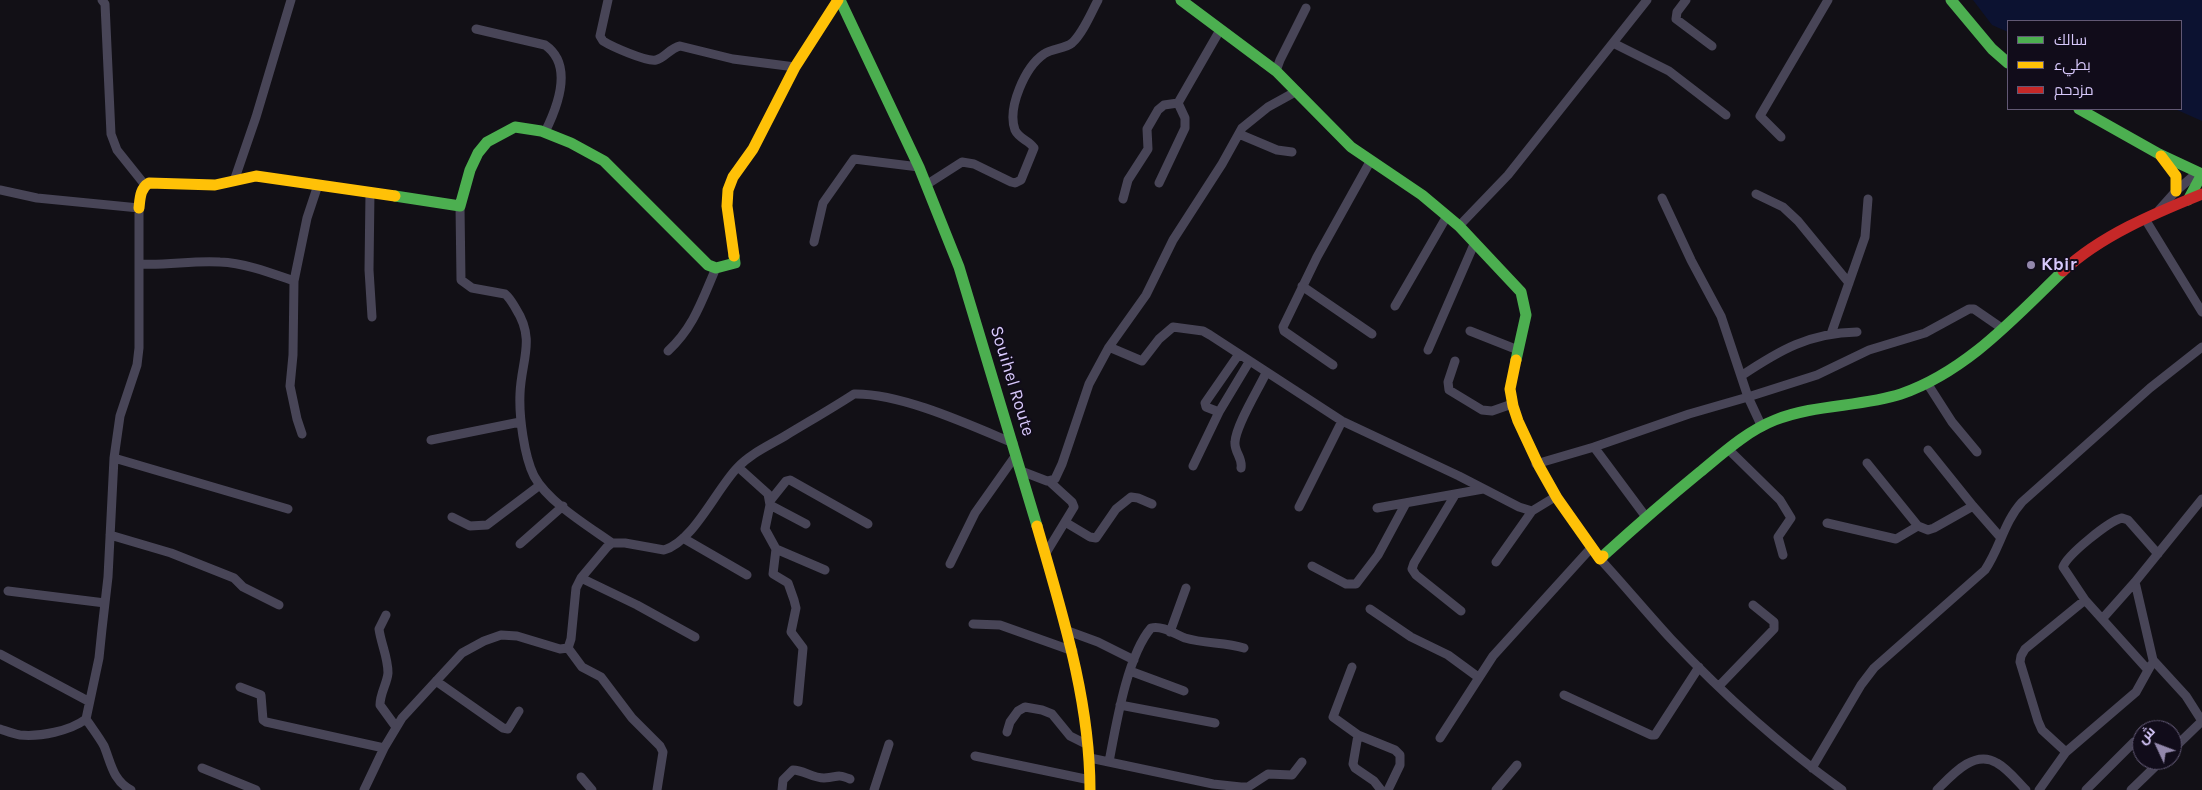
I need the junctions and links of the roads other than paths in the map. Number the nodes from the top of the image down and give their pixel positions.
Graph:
1 (102, 0) edge
2 (291, 0) edge
3 (608, 0) edge
4 (839, 0) edge
5 (1098, 0) edge
6 (1181, 0) edge
7 (1647, 0) edge
8 (1686, 0) edge
9 (1828, 0) edge
10 (1950, 0) edge
11 (1194, 4) edge
12 (1306, 8) dead end
13 (476, 29) dead end
14 (1220, 30) junction
15 (1612, 43) junction
16 (1712, 46) dead end
17 (2007, 62) edge
18 (795, 67) junction
19 (1276, 71) junction
20 (1297, 91) junction
21 (1178, 103) junction
22 (2081, 110) edge
23 (1726, 115) dead end
24 (545, 132) junction
25 (1239, 134) junction
26 (1781, 137) dead end
27 (1292, 152) dead end
28 (2159, 154) junction
29 (1371, 160) junction
30 (919, 167) junction
31 (2200, 173) edge
32 (234, 181) junction
33 (1159, 183) dead end
34 (144, 185) junction
35 (318, 185) junction
36 (926, 185) junction
37 (0, 190) edge
38 (2176, 191) junction
39 (370, 192) junction
40 (1756, 194) dead end
41 (2202, 194) edge
42 (1662, 198) dead end
43 (1123, 199) dead end
44 (1868, 199) dead end
45 (2188, 200) junction
46 (460, 206) junction
47 (139, 208) junction
48 (2157, 212) junction
49 (1447, 216) junction
50 (2145, 219) junction
51 (1459, 226) junction
52 (814, 242) dead end
53 (1475, 242) junction
54 (139, 264) junction
55 (716, 268) junction
56 (294, 281) junction
57 (1849, 283) junction
58 (1302, 286) junction
59 (1396, 306) dead end
60 (2202, 312) edge
61 (372, 317) dead end
62 (2003, 329) junction
63 (1470, 331) dead end
64 (1857, 332) dead end
65 (1372, 334) dead end
66 (1831, 334) junction
67 (2202, 347) edge
68 (1110, 348) junction
69 (1428, 350) dead end
70 (1518, 350) junction
71 (668, 351) dead end
72 (1239, 354) junction
73 (1454, 361) dead end
74 (1250, 362) junction
75 (1333, 365) dead end
76 (1266, 373) junction
77 (1741, 376) junction
78 (1927, 383) junction
79 (1748, 397) junction
80 (1512, 404) junction
81 (1219, 412) junction
82 (520, 422) junction
83 (1342, 422) junction
84 (1762, 427) junction
85 (302, 434) dead end
86 (431, 440) dead end
87 (1013, 443) junction
88 (1594, 447) junction
89 (1728, 449) junction
90 (1928, 450) dead end
91 (1976, 452) dead end
92 (1016, 455) junction
93 (114, 458) junction
94 (1866, 463) dead end
95 (1536, 464) junction
96 (1193, 466) dead end
97 (738, 467) junction
98 (1241, 468) dead end
99 (1021, 471) junction
100 (1049, 481) junction
101 (540, 485) junction
102 (1480, 487) junction
103 (1455, 495) junction
104 (1555, 497) junction
105 (2202, 500) edge
106 (770, 503) junction
107 (1406, 503) junction
108 (1152, 504) dead end
109 (563, 506) junction
110 (1973, 506) junction
111 (1300, 507) dead end
112 (1377, 508) dead end
113 (288, 509) dead end
114 (1532, 511) junction
115 (452, 517) dead end
116 (1646, 517) junction
117 (1065, 522) junction
118 (1827, 523) dead end
119 (806, 524) dead end
120 (868, 524) dead end
121 (1918, 526) junction
122 (110, 535) junction
123 (683, 538) junction
124 (2001, 538) junction
125 (520, 544) dead end
126 (612, 544) junction
127 (776, 548) junction
128 (1591, 548) junction
129 (1046, 553) junction
130 (2158, 554) junction
131 (1782, 555) dead end
132 (1600, 559) junction
133 (1496, 562) dead end
134 (950, 564) dead end
135 (1312, 566) dead end
136 (826, 570) dead end
137 (747, 575) dead end
138 (581, 578) junction
139 (2135, 582) junction
140 (1186, 588) dead end
141 (8, 591) dead end
142 (2085, 600) junction
143 (105, 603) junction
144 (279, 605) dead end
145 (1752, 605) dead end
146 (1370, 609) dead end
147 (1461, 611) dead end
148 (386, 615) dead end
149 (2103, 618) junction
150 (973, 624) dead end
151 (1068, 631) junction
152 (1170, 632) junction
153 (695, 637) dead end
154 (568, 648) junction
155 (1244, 648) dead end
156 (1073, 651) junction
157 (0, 654) edge
158 (1134, 660) junction
159 (2153, 660) junction
160 (1352, 667) dead end
161 (1699, 667) junction
162 (2148, 670) junction
163 (1130, 671) junction
164 (1478, 677) junction
165 (436, 682) junction
166 (1719, 686) junction
167 (240, 687) dead end
168 (1184, 691) dead end
169 (1564, 695) dead end
170 (88, 702) junction
171 (798, 702) dead end
172 (1120, 704) junction
173 (519, 711) dead end
174 (86, 719) junction
175 (1215, 723) dead end
176 (396, 727) junction
177 (0, 729) edge
178 (1007, 732) dead end
179 (1358, 735) junction
180 (1440, 738) dead end
181 (2182, 740) edge
182 (889, 744) dead end
183 (2132, 744) edge
184 (1088, 745) junction
185 (384, 748) junction
186 (2066, 752) junction
187 (976, 756) dead end
188 (1090, 758) junction
189 (1109, 762) junction
190 (1302, 762) dead end
191 (1517, 765) dead end
192 (202, 768) dead end
193 (1812, 768) junction
194 (2152, 770) edge
195 (581, 777) dead end
196 (850, 779) dead end
197 (1090, 785) edge
198 (130, 790) edge
199 (256, 790) edge
200 (364, 790) edge
201 (592, 790) edge
202 (657, 790) edge
203 (782, 790) edge
204 (874, 790) edge
205 (1381, 790) edge
206 (1388, 790) edge
207 (1496, 790) edge
208 (1842, 790) edge
209 (1937, 790) edge
210 (2026, 790) edge
211 (2039, 790) edge
212 (2086, 790) edge
213 (2131, 790) edge

1 - 34 street
2 - 32 street
3 - 18 street
4 - 18 street
4 - 30 street, Souihel Route
5 - 36 street
6 - 11 street
7 - 15 street
8 - 16 street
9 - 26 street
10 - 17 street
11 - 14 street
12 - 19 street
13 - 24 street
14 - 19 street
14 - 21 street
15 - 23 street
15 - 51 street
18 - 55 street
19 - 20 street
20 - 25 street
20 - 29 street
21 - 33 street
21 - 43 street
22 - 28 street
24 - 46 street
24 - 55 street
25 - 27 street
25 - 68 street
28 - 31 street
28 - 38 street
29 - 49 street
29 - 58 street
30 - 36 street, Souihel Route
30 - 52 street
31 - 38 street
31 - 45 street
32 - 34 street
32 - 35 street
34 - 47 street
35 - 39 street
35 - 56 street
36 - 87 street, Souihel Route
37 - 47 street
38 - 48 street
39 - 46 street
39 - 61 street
40 - 57 street
41 - 45 street
42 - 77 street
44 - 57 street
45 - 48 street
46 - 82 street
47 - 54 street
48 - 50 street
49 - 51 street
49 - 59 street
50 - 60 street
50 - 62 street
51 - 53 street
53 - 69 street
53 - 70 street
54 - 56 street
54 - 93 street
55 - 71 street
56 - 85 street
57 - 66 street
58 - 65 street
58 - 75 street
62 - 78 street
62 - 79 street
63 - 70 street
64 - 66 street
66 - 77 street
67 - 124 street
68 - 72 street
68 - 100 street
70 - 80 street
72 - 74 street
72 - 81 street
73 - 80 street
74 - 76 street
74 - 81 street
76 - 83 street
76 - 98 street
77 - 79 street
78 - 84 street
78 - 91 street
79 - 84 street
79 - 88 street
80 - 95 street
81 - 96 street
82 - 86 street
82 - 101 street
83 - 102 street
83 - 111 street
84 - 89 street
87 - 92 street, Souihel Route
87 - 97 street
88 - 95 street
88 - 116 street
89 - 116 street
89 - 131 street
90 - 110 street
92 - 99 street, Souihel Route
92 - 134 street
93 - 113 street
93 - 122 street
94 - 121 street
95 - 104 street
97 - 106 street
97 - 123 street
99 - 100 street
99 - 129 street, Souihel Route
100 - 117 street
101 - 109 street
101 - 115 street
102 - 103 street
102 - 114 street
103 - 107 street
103 - 147 street
104 - 114 street
104 - 128 street
105 - 130 street
106 - 119 street
106 - 120 street
106 - 127 street
107 - 112 street
107 - 135 street
108 - 117 street
109 - 125 street
109 - 126 street
110 - 121 street
110 - 124 street
114 - 133 street
116 - 132 street
117 - 129 street
118 - 121 street
122 - 143 street
122 - 144 street
123 - 126 street
123 - 137 street
124 - 193 street
126 - 138 street
127 - 136 street
127 - 171 street
128 - 132 street
128 - 164 street
129 - 151 street, Souihel Route
130 - 139 street
130 - 142 street
132 - 161 street
138 - 153 street
138 - 154 street
139 - 149 street
139 - 159 street
140 - 152 street
141 - 143 street
142 - 149 street
142 - 186 street
143 - 170 street
145 - 166 street
146 - 164 street
148 - 176 street
149 - 162 street
150 - 156 street
151 - 156 street, Souihel Route
151 - 158 street
152 - 155 street
152 - 158 street
154 - 165 street
154 - 202 street
156 - 184 street, Souihel Route
157 - 170 street
158 - 163 street
159 - 162 street
159 - 181 street
160 - 179 street
161 - 166 street
161 - 169 street
162 - 186 street
163 - 168 street
163 - 172 street
164 - 180 street
165 - 173 street
165 - 176 street
166 - 193 street
167 - 185 street
170 - 174 street
172 - 175 street
172 - 189 street
174 - 177 street
174 - 198 street
176 - 185 street
178 - 184 street
179 - 205 street
179 - 206 street
182 - 204 street
183 - 212 street
184 - 188 street, Souihel Route
185 - 200 street
186 - 211 street
187 - 197 street
188 - 189 street
188 - 197 street, Souihel Route
189 - 190 street
191 - 207 street
192 - 199 street
193 - 208 street
194 - 213 street
195 - 201 street
196 - 203 street
209 - 210 street

